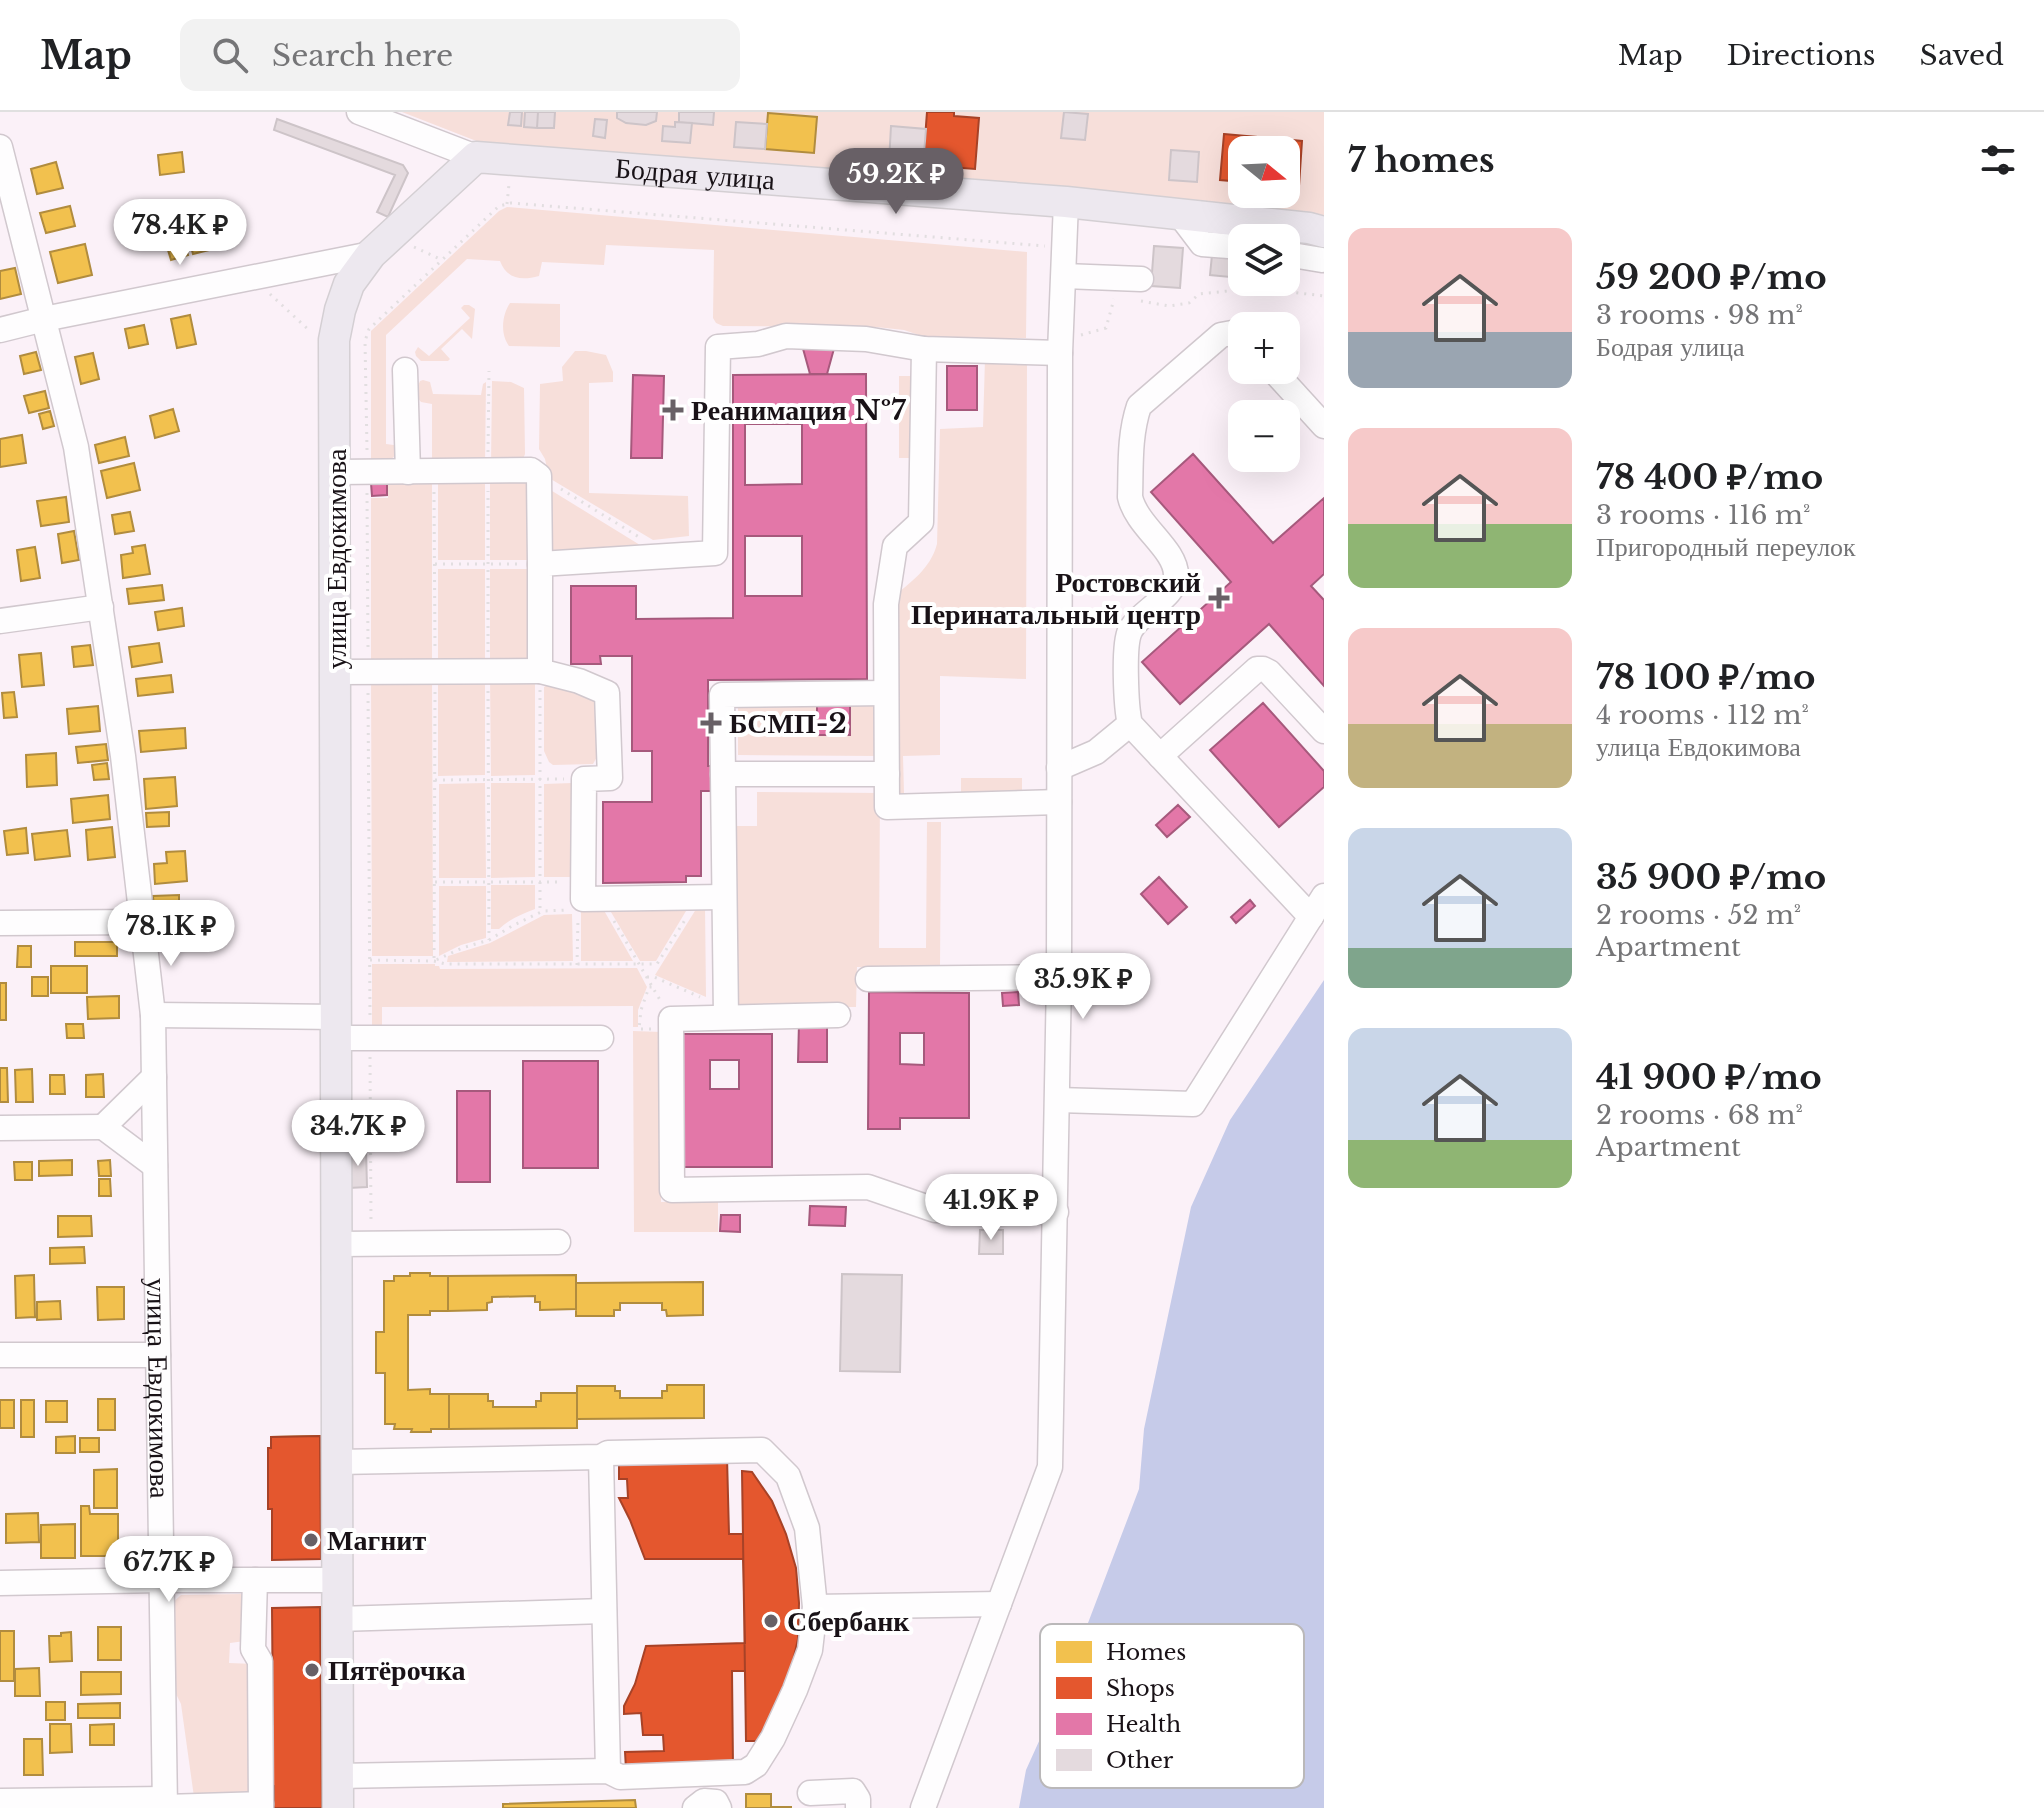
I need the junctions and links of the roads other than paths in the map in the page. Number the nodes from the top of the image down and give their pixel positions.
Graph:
1 (365, 113) edge
2 (0, 147) edge
3 (476, 157) junction
4 (1066, 202) junction
5 (1180, 215) junction
6 (1228, 227) edge
7 (1300, 231) edge
8 (1228, 246) edge
9 (1323, 246) edge
10 (371, 254) junction
11 (1064, 276) junction
12 (1141, 290) road end
13 (44, 319) junction
14 (0, 330) edge
15 (1228, 334) edge
16 (1061, 346) junction
17 (924, 349) junction
18 (405, 370) dead end
19 (1286, 384) edge
20 (1324, 426) edge
21 (336, 472) junction
22 (408, 472) junction
23 (540, 564) junction
24 (101, 607) junction
25 (0, 621) edge
26 (540, 671) junction
27 (336, 672) junction
28 (886, 693) junction
29 (1130, 724) junction
30 (1324, 731) edge
31 (1160, 756) junction
32 (1059, 768) junction
33 (723, 774) junction
34 (887, 774) junction
35 (1059, 802) junction
36 (724, 897) junction
37 (1318, 907) edge
38 (141, 922) junction
39 (0, 923) edge
40 (1059, 977) junction
41 (868, 979) dead end
42 (726, 1013) junction
43 (153, 1015) junction
44 (838, 1015) dead end
45 (337, 1028) junction
46 (601, 1038) dead end
47 (154, 1077) junction
48 (1058, 1100) junction
49 (103, 1127) junction
50 (0, 1128) edge
51 (155, 1166) junction
52 (1056, 1212) junction
53 (558, 1242) dead end
54 (338, 1244) junction
55 (0, 1355) edge
56 (158, 1355) junction
57 (601, 1457) junction
58 (338, 1462) junction
59 (161, 1580) junction
60 (255, 1580) junction
61 (337, 1580) junction
62 (0, 1583) edge
63 (999, 1604) junction
64 (815, 1607) junction
65 (604, 1611) junction
66 (338, 1619) junction
67 (608, 1771) junction
68 (338, 1776) junction
69 (810, 1793) dead end
70 (0, 1801) edge
71 (165, 1805) edge
72 (261, 1806) edge
73 (338, 1808) edge
74 (695, 1808) edge
75 (719, 1808) edge
76 (858, 1808) edge
77 (923, 1808) edge

1 - 3 street, Бодрая улица
2 - 13 street, улица Евдокимова
3 - 4 main road, Бодрая улица
3 - 10 main road, улица Евдокимова
4 - 5 main road, Бодрая улица
4 - 11 street
5 - 6 main road, Бодрая улица
5 - 8 street
7 - 9 main road, Бодрая улица
10 - 13 street
10 - 21 main road, улица Евдокимова
11 - 12 street
11 - 16 street
13 - 14 street
13 - 24 street, улица Евдокимова
15 - 29 street
16 - 17 street
16 - 32 street
17 - 23 street
17 - 28 street
18 - 22 street
19 - 20 street
21 - 22 street
21 - 27 main road, улица Евдокимова
22 - 23 street
23 - 26 street
24 - 25 street
24 - 38 street, улица Евдокимова
26 - 27 street
26 - 36 street
27 - 45 main road, улица Евдокимова
28 - 33 street
28 - 34 street
29 - 31 street
29 - 32 street
30 - 31 street
31 - 37 street
32 - 35 street
33 - 34 street
33 - 36 street
34 - 35 street
35 - 40 street
36 - 42 street
37 - 48 street
38 - 39 street
38 - 43 street, улица Евдокимова
40 - 41 street
40 - 48 street
42 - 44 street
42 - 52 street
43 - 45 street
43 - 47 street, улица Евдокимова
45 - 46 street
45 - 54 main road, улица Евдокимова
47 - 49 street
47 - 51 street, улица Евдокимова
48 - 52 street
49 - 50 street
49 - 51 street
51 - 56 street, улица Евдокимова
52 - 63 street
53 - 54 street
54 - 58 main road, улица Евдокимова
55 - 56 street
56 - 59 street, улица Евдокимова
57 - 58 street
57 - 64 street
57 - 65 street
58 - 61 main road, улица Евдокимова
59 - 60 street
59 - 62 street
59 - 71 street, улица Евдокимова
60 - 61 street
60 - 72 street
61 - 66 main road, улица Евдокимова
63 - 64 street
63 - 77 street
64 - 67 street
65 - 66 street
65 - 67 street
66 - 68 main road, улица Евдокимова
67 - 68 street
68 - 73 main road, улица Евдокимова
69 - 76 street
70 - 71 street
71 - 72 street
74 - 75 street

